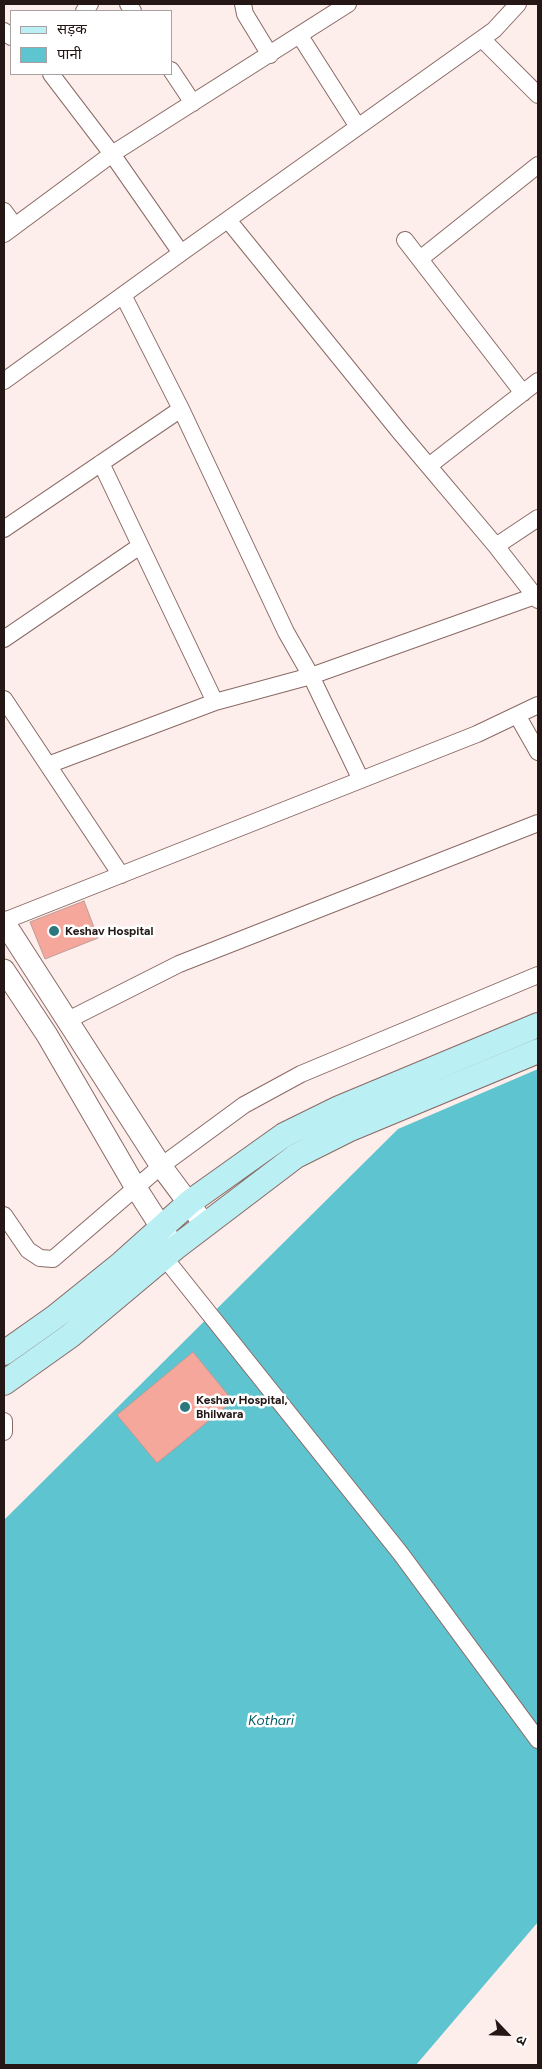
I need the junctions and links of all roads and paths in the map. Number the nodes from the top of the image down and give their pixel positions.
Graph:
1 (243, 4) edge
2 (348, 4) edge
3 (518, 4) edge
4 (300, 36) junction
5 (482, 39) junction
6 (270, 55) junction
7 (172, 72) edge
8 (52, 75) edge
9 (538, 95) edge
10 (193, 103) junction
11 (358, 127) junction
12 (112, 154) junction
13 (538, 165) edge
14 (4, 211) edge
15 (228, 220) junction
16 (9, 230) edge
17 (406, 240) dead end
18 (181, 253) junction
19 (420, 259) junction
20 (123, 295) junction
21 (4, 381) edge
22 (538, 381) edge
23 (523, 393) junction
24 (181, 409) junction
25 (101, 463) junction
26 (430, 464) junction
27 (538, 518) edge
28 (4, 529) edge
29 (140, 546) junction
30 (496, 546) junction
31 (537, 598) edge
32 (4, 639) edge
33 (311, 676) junction
34 (4, 699) edge
35 (215, 702) junction
36 (538, 705) edge
37 (517, 715) junction
38 (538, 752) edge
39 (48, 765) junction
40 (361, 780) junction
41 (538, 823) edge
42 (121, 875) junction
43 (4, 922) edge
44 (4, 970) edge
45 (538, 975) edge
46 (68, 1020) junction
47 (538, 1025) edge
48 (538, 1051) edge
49 (162, 1166) junction
50 (136, 1188) junction
51 (190, 1202) junction
52 (4, 1215) edge
53 (205, 1225) junction
54 (160, 1227) junction
55 (169, 1252) junction
56 (4, 1353) edge
57 (4, 1383) edge
58 (4, 1421) edge
59 (4, 1432) edge
60 (538, 1740) edge

1 - 6 street
2 - 4 street
3 - 5 street
4 - 6 street
4 - 11 street
5 - 9 street
5 - 11 street
6 - 10 street
7 - 10 street
8 - 12 street
10 - 12 street
11 - 15 street
12 - 16 street
12 - 18 street
13 - 19 street
14 - 16 street
15 - 18 street
15 - 26 street
17 - 19 street
18 - 20 street
19 - 23 street
20 - 21 street
20 - 24 street
22 - 23 street
23 - 26 street
24 - 25 street
24 - 33 street
25 - 28 street
25 - 29 street
26 - 30 street
27 - 30 street
29 - 32 street
29 - 35 street
30 - 31 street
31 - 33 street
33 - 35 street
33 - 40 street
34 - 39 street
35 - 39 street
36 - 37 street
37 - 38 street
37 - 40 street
39 - 42 street
40 - 42 street
41 - 46 street
42 - 43 street
43 - 46 street
44 - 50 street
45 - 49 street
46 - 49 street
47 - 51 main road
48 - 53 main road
49 - 50 street
49 - 51 street
50 - 52 street
50 - 54 street
51 - 53 street
51 - 54 main road
53 - 55 main road
54 - 55 street
54 - 56 main road
55 - 57 main road
55 - 60 street
58 - 59 street

